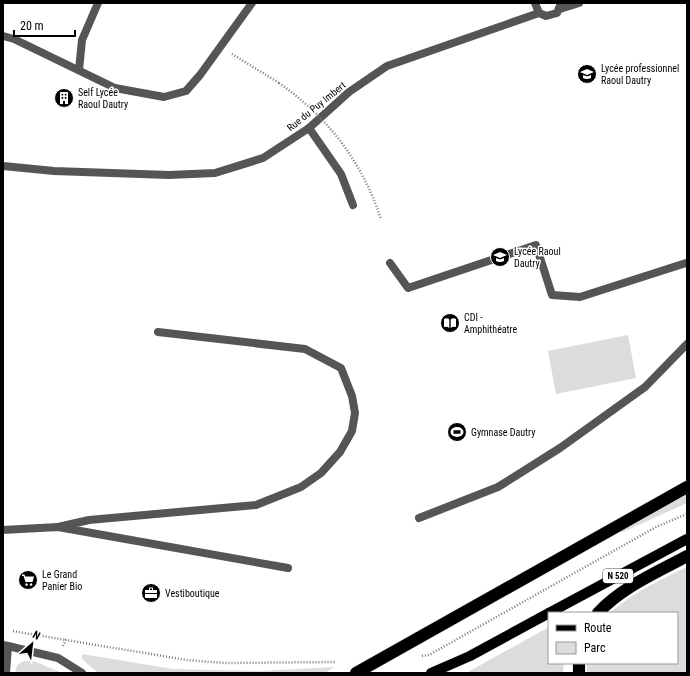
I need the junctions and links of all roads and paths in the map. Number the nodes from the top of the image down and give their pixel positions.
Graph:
1 (98, 3) edge
2 (252, 3) edge
3 (535, 3) edge
4 (579, 3) edge
5 (560, 6) edge
6 (539, 13) junction
7 (3, 36) edge
8 (220, 47) junction
9 (79, 70) junction
10 (309, 128) junction
11 (3, 166) edge
12 (353, 205) dead end
13 (381, 219) dead end
14 (686, 263) dead end
15 (390, 264) dead end
16 (158, 332) dead end
17 (687, 344) edge
18 (687, 487) edge
19 (687, 514) edge
20 (419, 518) dead end
21 (58, 526) junction
22 (3, 530) edge
23 (687, 539) edge
24 (687, 556) edge
25 (288, 568) dead end
26 (551, 612) edge
27 (599, 612) edge
28 (548, 614) edge
29 (11, 630) dead end
30 (66, 640) junction
31 (5, 646) edge
32 (416, 656) dead end
33 (58, 658) junction
34 (335, 662) dead end
35 (6, 673) edge
36 (82, 673) edge
37 (356, 673) edge
38 (432, 673) edge

1 - 9 street
2 - 8 street
3 - 6 street
4 - 5 street
5 - 6 street, Rue du Puy Imbert
6 - 10 street, Rue du Puy Imbert
7 - 9 street
8 - 9 street
8 - 13 path, bridge
10 - 11 street, Rue du Puy Imbert
10 - 12 street
14 - 15 street
16 - 21 street
17 - 20 street
18 - 37 highway
19 - 32 path
21 - 22 street
21 - 25 street
23 - 26 main road, N 520
24 - 27 highway
28 - 38 main road, N 520
29 - 30 path
30 - 33 path
30 - 34 path
31 - 33 street
31 - 35 street
33 - 36 street

